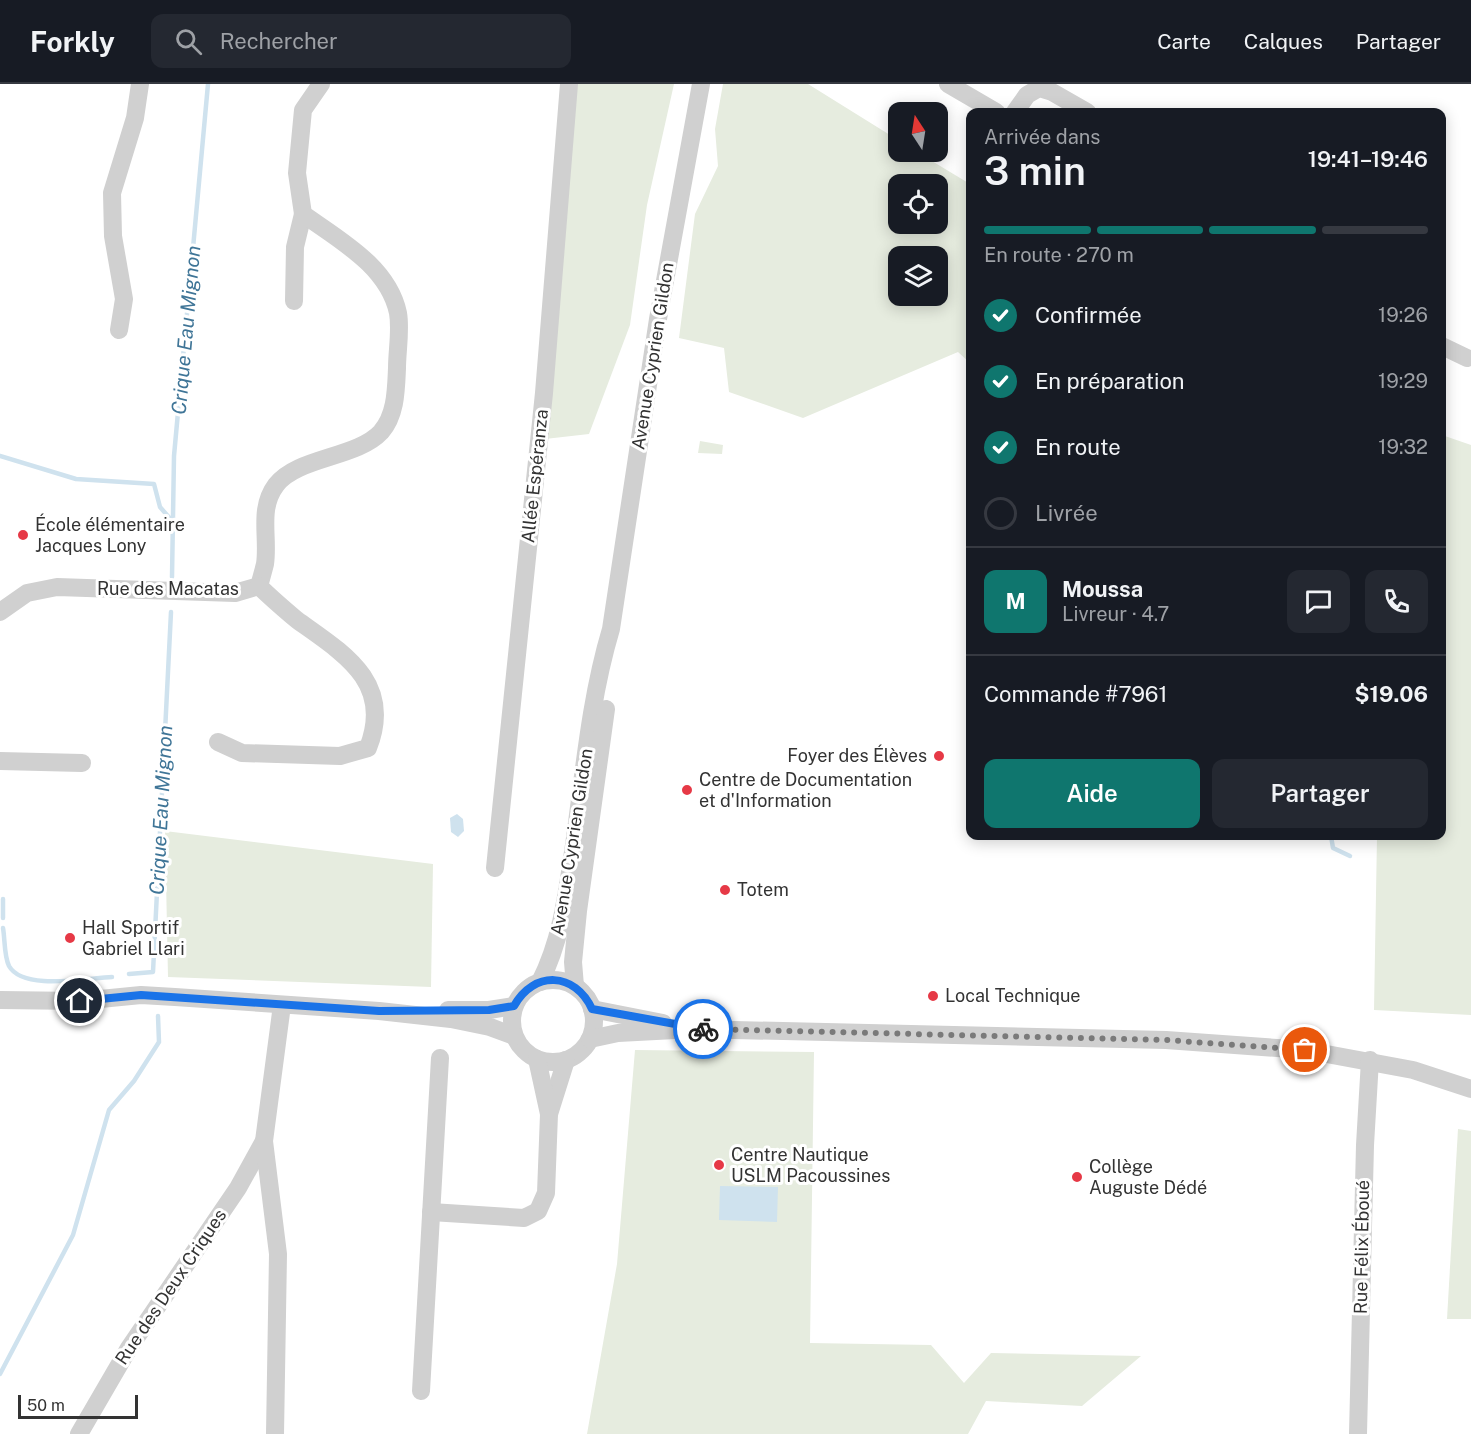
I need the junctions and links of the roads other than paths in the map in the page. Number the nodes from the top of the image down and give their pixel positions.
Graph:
1 (140, 84) edge
2 (321, 84) edge
3 (569, 84) edge
4 (701, 84) edge
5 (948, 84) edge
6 (989, 108) edge
7 (1018, 108) edge
8 (1080, 108) edge
9 (303, 214) junction
10 (294, 301) dead end
11 (119, 330) dead end
12 (1446, 348) edge
13 (1467, 358) dead end
14 (259, 586) junction
15 (0, 612) edge
16 (611, 629) junction
17 (218, 742) dead end
18 (0, 761) edge
19 (82, 763) dead end
20 (495, 868) dead end
21 (540, 982) junction
22 (575, 986) junction
23 (0, 1000) edge
24 (282, 1005) junction
25 (514, 1006) junction
26 (592, 1009) junction
27 (379, 1011) junction
28 (694, 1029) junction
29 (514, 1036) junction
30 (590, 1039) junction
31 (440, 1058) dead end
32 (537, 1059) junction
33 (566, 1060) junction
34 (1370, 1064) junction
35 (1471, 1091) edge
36 (549, 1114) junction
37 (264, 1141) junction
38 (238, 1188) junction
39 (272, 1194) junction
40 (431, 1212) junction
41 (421, 1391) dead end
42 (79, 1434) edge
43 (275, 1434) edge
44 (1358, 1434) edge

1 - 11 street
2 - 9 street
3 - 20 street, Allée Espéranza
4 - 16 street, Avenue Cyprien Gildon
5 - 6 street
7 - 8 street
9 - 10 street
9 - 14 street, Rue des Macatas
12 - 13 street
14 - 15 street, Rue des Macatas
14 - 17 street
16 - 21 street, Avenue Cyprien Gildon
16 - 22 street, Avenue Cyprien Gildon
18 - 19 street
21 - 22 street
21 - 25 street
22 - 26 street
23 - 24 street
24 - 27 street
24 - 37 street, Rue des Deux Criques
25 - 27 street
25 - 29 street
26 - 28 street
26 - 30 street
27 - 29 street
28 - 30 street
28 - 34 street
29 - 32 street
30 - 33 street
31 - 40 street
32 - 33 street
32 - 36 street
33 - 36 street
34 - 35 street
34 - 44 street, Rue Félix Éboué
36 - 40 street
37 - 38 street, Rue des Deux Criques
37 - 39 street, Rue des Deux Criques
38 - 39 street
38 - 42 street, Rue des Deux Criques
39 - 43 street, Rue des Deux Criques
40 - 41 street

